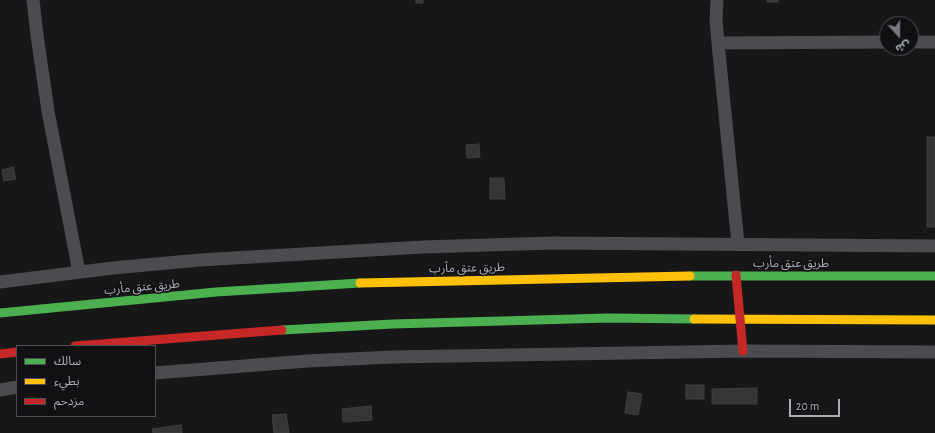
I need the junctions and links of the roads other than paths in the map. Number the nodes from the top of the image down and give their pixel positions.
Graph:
1 (33, 0) edge
2 (716, 0) edge
3 (879, 42) edge
4 (919, 42) edge
5 (935, 42) edge
6 (718, 43) junction
7 (738, 244) junction
8 (935, 246) edge
9 (79, 272) junction
10 (736, 275) junction
11 (935, 276) edge
12 (0, 282) edge
13 (0, 314) edge
14 (740, 319) junction
15 (935, 320) edge
16 (88, 345) edge
17 (743, 351) junction
18 (16, 352) edge
19 (935, 352) edge
20 (0, 354) edge
21 (156, 373) edge
22 (16, 388) edge
23 (0, 390) edge

1 - 9 street
2 - 6 street
3 - 6 street
4 - 5 street
6 - 7 street
7 - 8 street
7 - 9 street
9 - 12 street
10 - 11 main road, طريق عتق مأرب
10 - 13 main road, طريق عتق مأرب
10 - 14 main road
14 - 15 main road
14 - 16 main road
14 - 17 main road
17 - 19 street
17 - 21 street
18 - 20 main road
22 - 23 street

